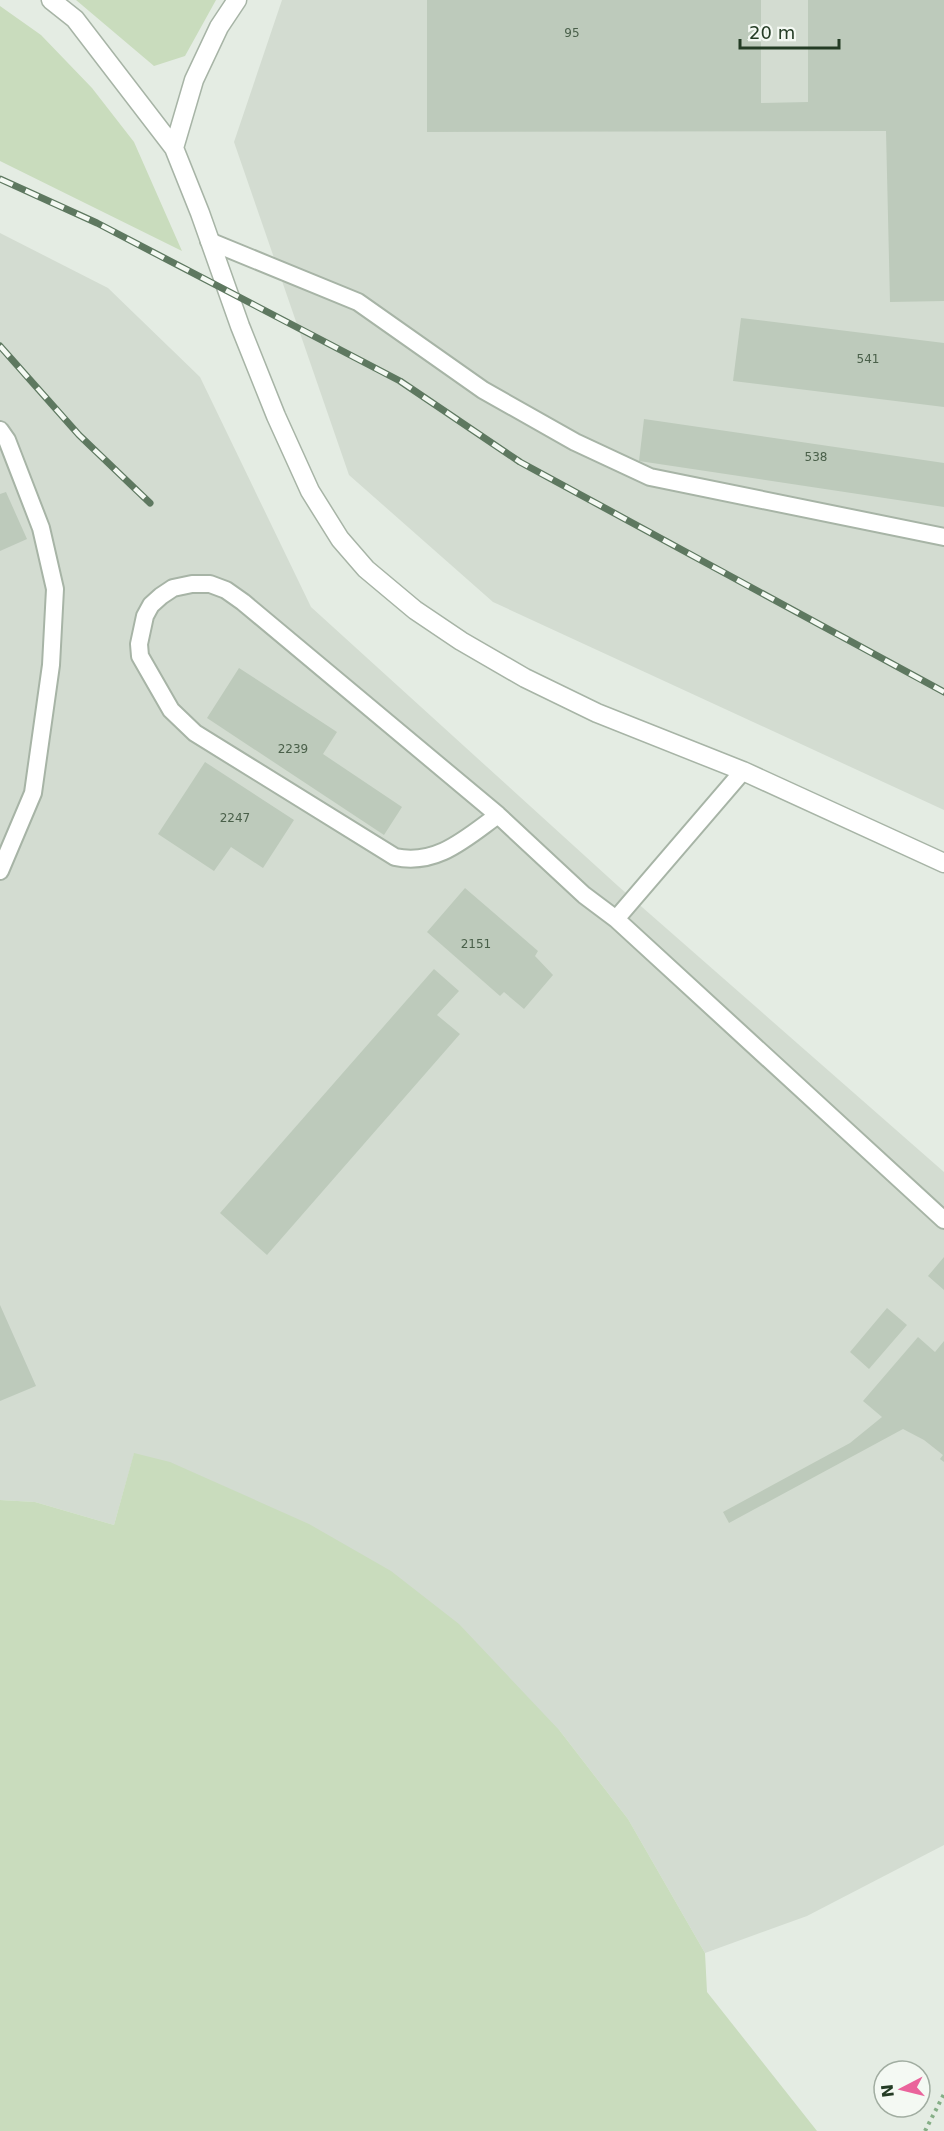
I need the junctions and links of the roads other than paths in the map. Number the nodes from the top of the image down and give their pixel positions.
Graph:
1 (51, 0) edge
2 (237, 0) edge
3 (174, 148) junction
4 (209, 241) junction
5 (0, 430) edge
6 (944, 537) edge
7 (743, 771) junction
8 (498, 815) junction
9 (944, 863) edge
10 (0, 871) edge
11 (616, 919) junction
12 (944, 1220) edge

1 - 3 street
2 - 3 street
3 - 4 street
4 - 6 lane
4 - 7 street
5 - 10 lane
7 - 9 street
7 - 11 lane
8 - 8 lane
8 - 11 lane
11 - 12 lane

